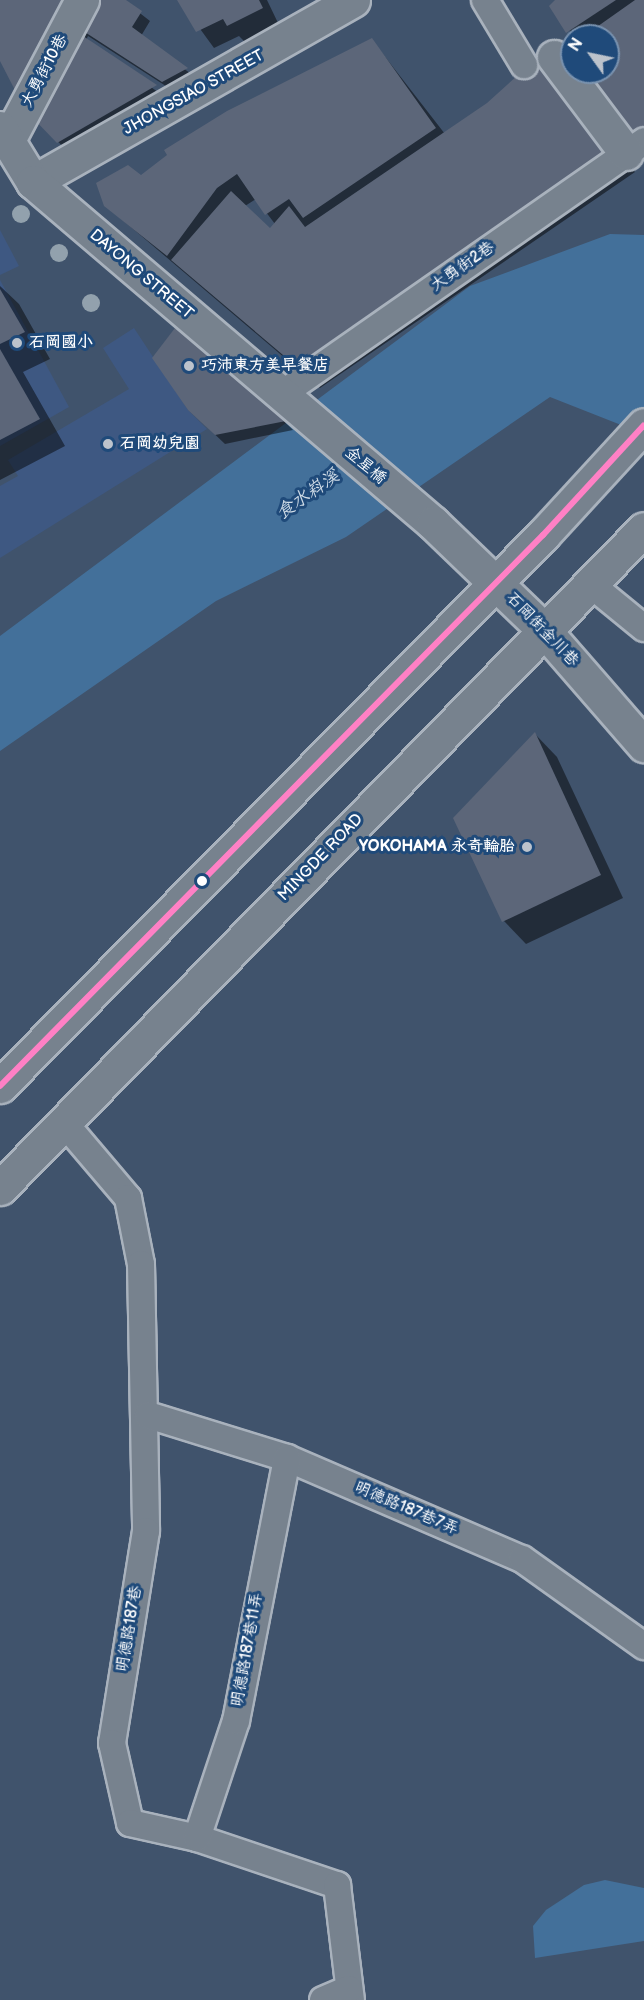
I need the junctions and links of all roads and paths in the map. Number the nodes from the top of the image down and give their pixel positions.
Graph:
1 (82, 0) edge
2 (353, 0) edge
3 (484, 0) edge
4 (539, 61) joint
5 (4, 135) edge
6 (635, 147) edge
7 (33, 182) junction
8 (290, 401) junction
9 (644, 425) edge
10 (433, 523) joint
11 (644, 529) edge
12 (495, 581) junction
13 (590, 584) junction
14 (644, 628) edge
15 (543, 629) junction
16 (644, 745) edge
17 (0, 1086) edge
18 (66, 1125) junction
19 (0, 1188) edge
20 (148, 1415) junction
21 (287, 1458) junction
22 (644, 1646) edge
23 (197, 1838) junction
24 (350, 1994) edge
25 (323, 2000) edge

1 - 5 main road, 大勇街10巷
2 - 7 main road, JHONGSIAO STREET
3 - 4 lane
4 - 6 main road
5 - 7 main road, DAYONG STREET
6 - 8 lane, 大勇街2巷
7 - 8 main road, DAYONG STREET
8 - 10 main road, 金星橋
9 - 12 main road
10 - 12 main road, 石岡街金川巷
11 - 13 main road, MINGDE ROAD
12 - 15 main road, 石岡街金川巷
12 - 17 main road
13 - 14 lane
13 - 15 main road, MINGDE ROAD
15 - 16 main road, 石岡街金川巷
15 - 18 main road, MINGDE ROAD
18 - 19 main road, MINGDE ROAD
18 - 20 lane, 明德路187巷
20 - 21 lane, 明德路187巷7弄
20 - 23 lane, 明德路187巷
21 - 22 lane, 明德路187巷7弄
21 - 23 lane, 明德路187巷11弄
23 - 24 lane, 明德路187巷
24 - 25 lane

